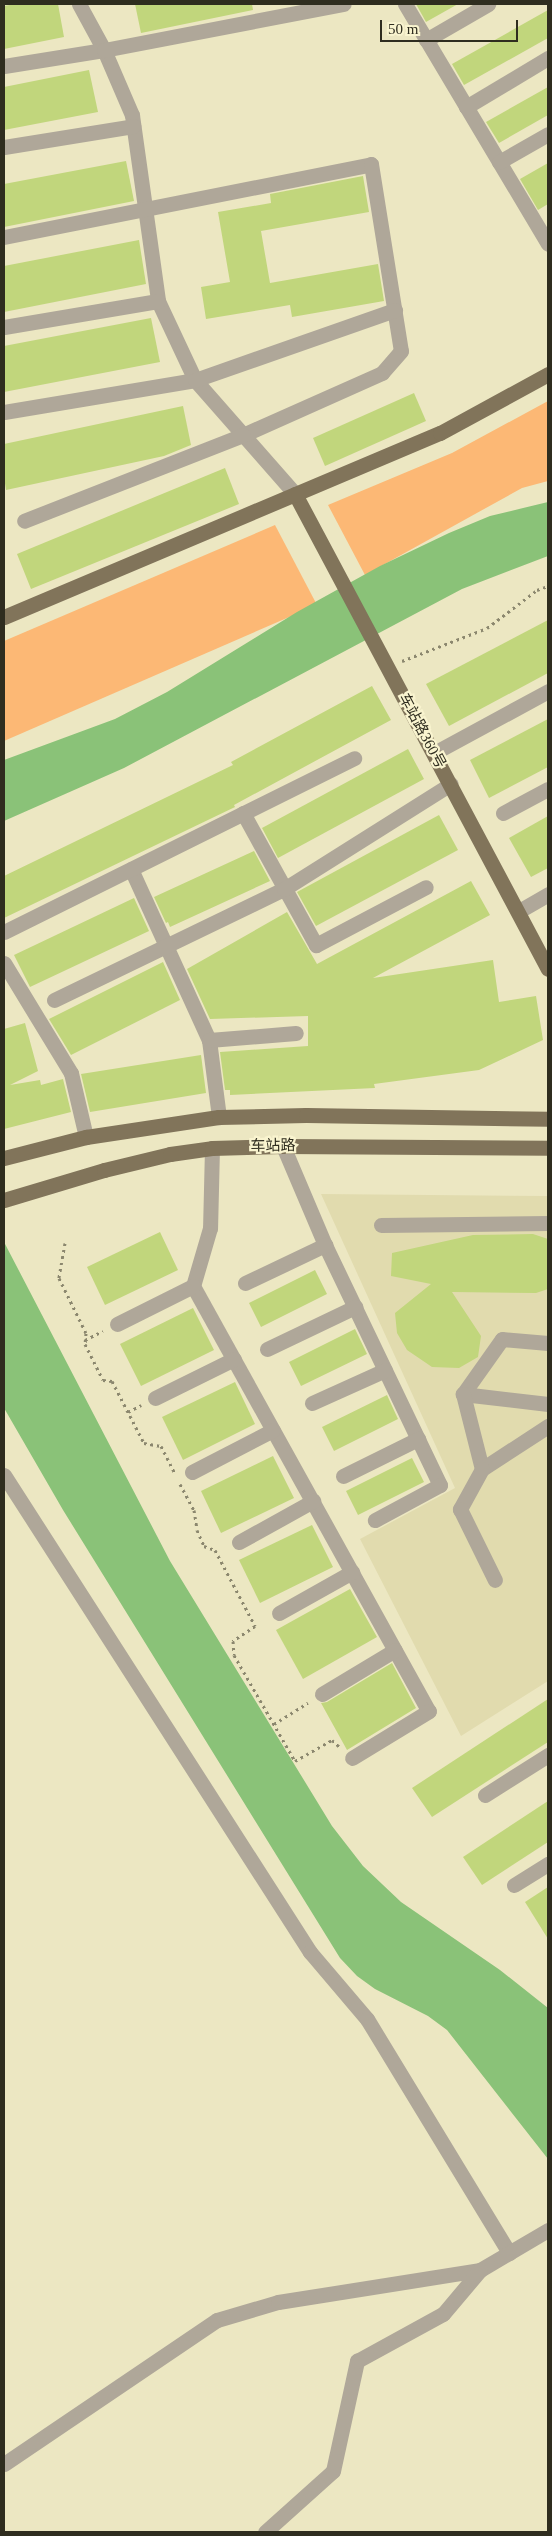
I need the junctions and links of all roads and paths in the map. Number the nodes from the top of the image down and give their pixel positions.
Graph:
1 (78, 4) edge
2 (344, 4) edge
3 (405, 4) edge
4 (488, 4) edge
5 (426, 40) junction
6 (104, 50) junction
7 (548, 58) edge
8 (4, 66) edge
9 (466, 106) junction
10 (133, 126) junction
11 (548, 134) edge
12 (4, 148) edge
13 (499, 162) junction
14 (144, 208) junction
15 (543, 224) edge
16 (4, 237) edge
17 (548, 244) edge
18 (158, 302) junction
19 (395, 310) junction
20 (4, 327) edge
21 (548, 374) edge
22 (195, 380) junction
23 (4, 412) edge
24 (243, 435) junction
25 (294, 494) junction
26 (24, 522) dead end
27 (548, 586) edge
28 (4, 617) edge
29 (388, 667) junction
30 (548, 691) edge
31 (434, 753) junction
32 (354, 758) dead end
33 (451, 784) junction
34 (548, 789) edge
35 (243, 813) junction
36 (503, 813) dead end
37 (131, 868) junction
38 (426, 887) dead end
39 (284, 889) junction
40 (548, 894) edge
41 (519, 911) junction
42 (4, 932) edge
43 (166, 946) junction
44 (4, 963) edge
45 (548, 968) edge
46 (54, 1000) dead end
47 (296, 1033) dead end
48 (209, 1040) junction
49 (219, 1116) junction
50 (548, 1120) edge
51 (86, 1137) junction
52 (283, 1146) junction
53 (212, 1148) junction
54 (548, 1148) edge
55 (4, 1158) edge
56 (4, 1200) edge
57 (548, 1223) edge
58 (381, 1225) dead end
59 (65, 1243) dead end
60 (325, 1245) junction
61 (245, 1283) dead end
62 (193, 1286) junction
63 (355, 1307) junction
64 (117, 1324) dead end
65 (548, 1343) edge
66 (267, 1349) dead end
67 (234, 1359) junction
68 (385, 1370) junction
69 (463, 1394) junction
70 (155, 1398) dead end
71 (312, 1404) dead end
72 (548, 1404) edge
73 (548, 1426) edge
74 (273, 1430) junction
75 (418, 1439) junction
76 (482, 1469) junction
77 (192, 1472) dead end
78 (4, 1475) edge
79 (344, 1476) dead end
80 (313, 1501) junction
81 (375, 1520) dead end
82 (239, 1542) dead end
83 (352, 1572) junction
84 (495, 1580) dead end
85 (279, 1613) dead end
86 (395, 1650) junction
87 (322, 1694) joint
88 (274, 1724) junction
89 (548, 1755) edge
90 (352, 1758) joint
91 (485, 1795) dead end
92 (548, 1864) edge
93 (514, 1885) dead end
94 (548, 2230) edge
95 (509, 2253) junction
96 (480, 2270) junction
97 (4, 2464) edge
98 (265, 2532) edge

1 - 6 street
2 - 6 street
3 - 5 street
4 - 5 street
5 - 9 street
6 - 8 street
6 - 10 street
7 - 9 street
9 - 13 street
10 - 12 street
10 - 14 street
11 - 13 street
13 - 15 street
14 - 16 street
14 - 18 street
14 - 19 street
15 - 17 street
18 - 20 street
18 - 22 street
19 - 22 street
19 - 24 street
21 - 25 main road
22 - 23 street
22 - 24 street
24 - 25 street
24 - 26 street
25 - 28 main road
25 - 29 main road, 车站路360号
27 - 29 path
29 - 31 main road, 车站路360号
30 - 31 street
31 - 33 main road, 车站路360号
32 - 35 street
33 - 39 street
33 - 41 main road, 车站路360号
34 - 36 street
35 - 37 street
35 - 39 street
37 - 42 street
37 - 43 street
38 - 39 street
39 - 43 street
40 - 41 street
41 - 45 main road, 车站路360号
43 - 46 street
43 - 48 street
44 - 51 street
47 - 48 street
48 - 49 street
49 - 50 main road, 车站路
49 - 51 main road, 车站路
51 - 55 main road, 车站路
52 - 53 main road, 车站路
52 - 54 main road, 车站路
52 - 60 street
53 - 56 main road, 车站路
53 - 62 street
57 - 58 street
59 - 88 path
60 - 61 street
60 - 63 street
62 - 64 street
62 - 67 street
63 - 66 street
63 - 68 street
65 - 69 street
67 - 70 street
67 - 74 street
68 - 71 street
68 - 75 street
69 - 72 street
69 - 76 street
73 - 76 street
74 - 77 street
74 - 80 street
75 - 79 street
75 - 81 street
76 - 84 street
78 - 95 street
80 - 82 street
80 - 83 street
83 - 85 street
83 - 86 street
86 - 87 street
86 - 90 street
87 - 88 path
88 - 90 path
89 - 91 street
92 - 93 street
94 - 95 street
95 - 96 street
96 - 97 street
96 - 98 street

